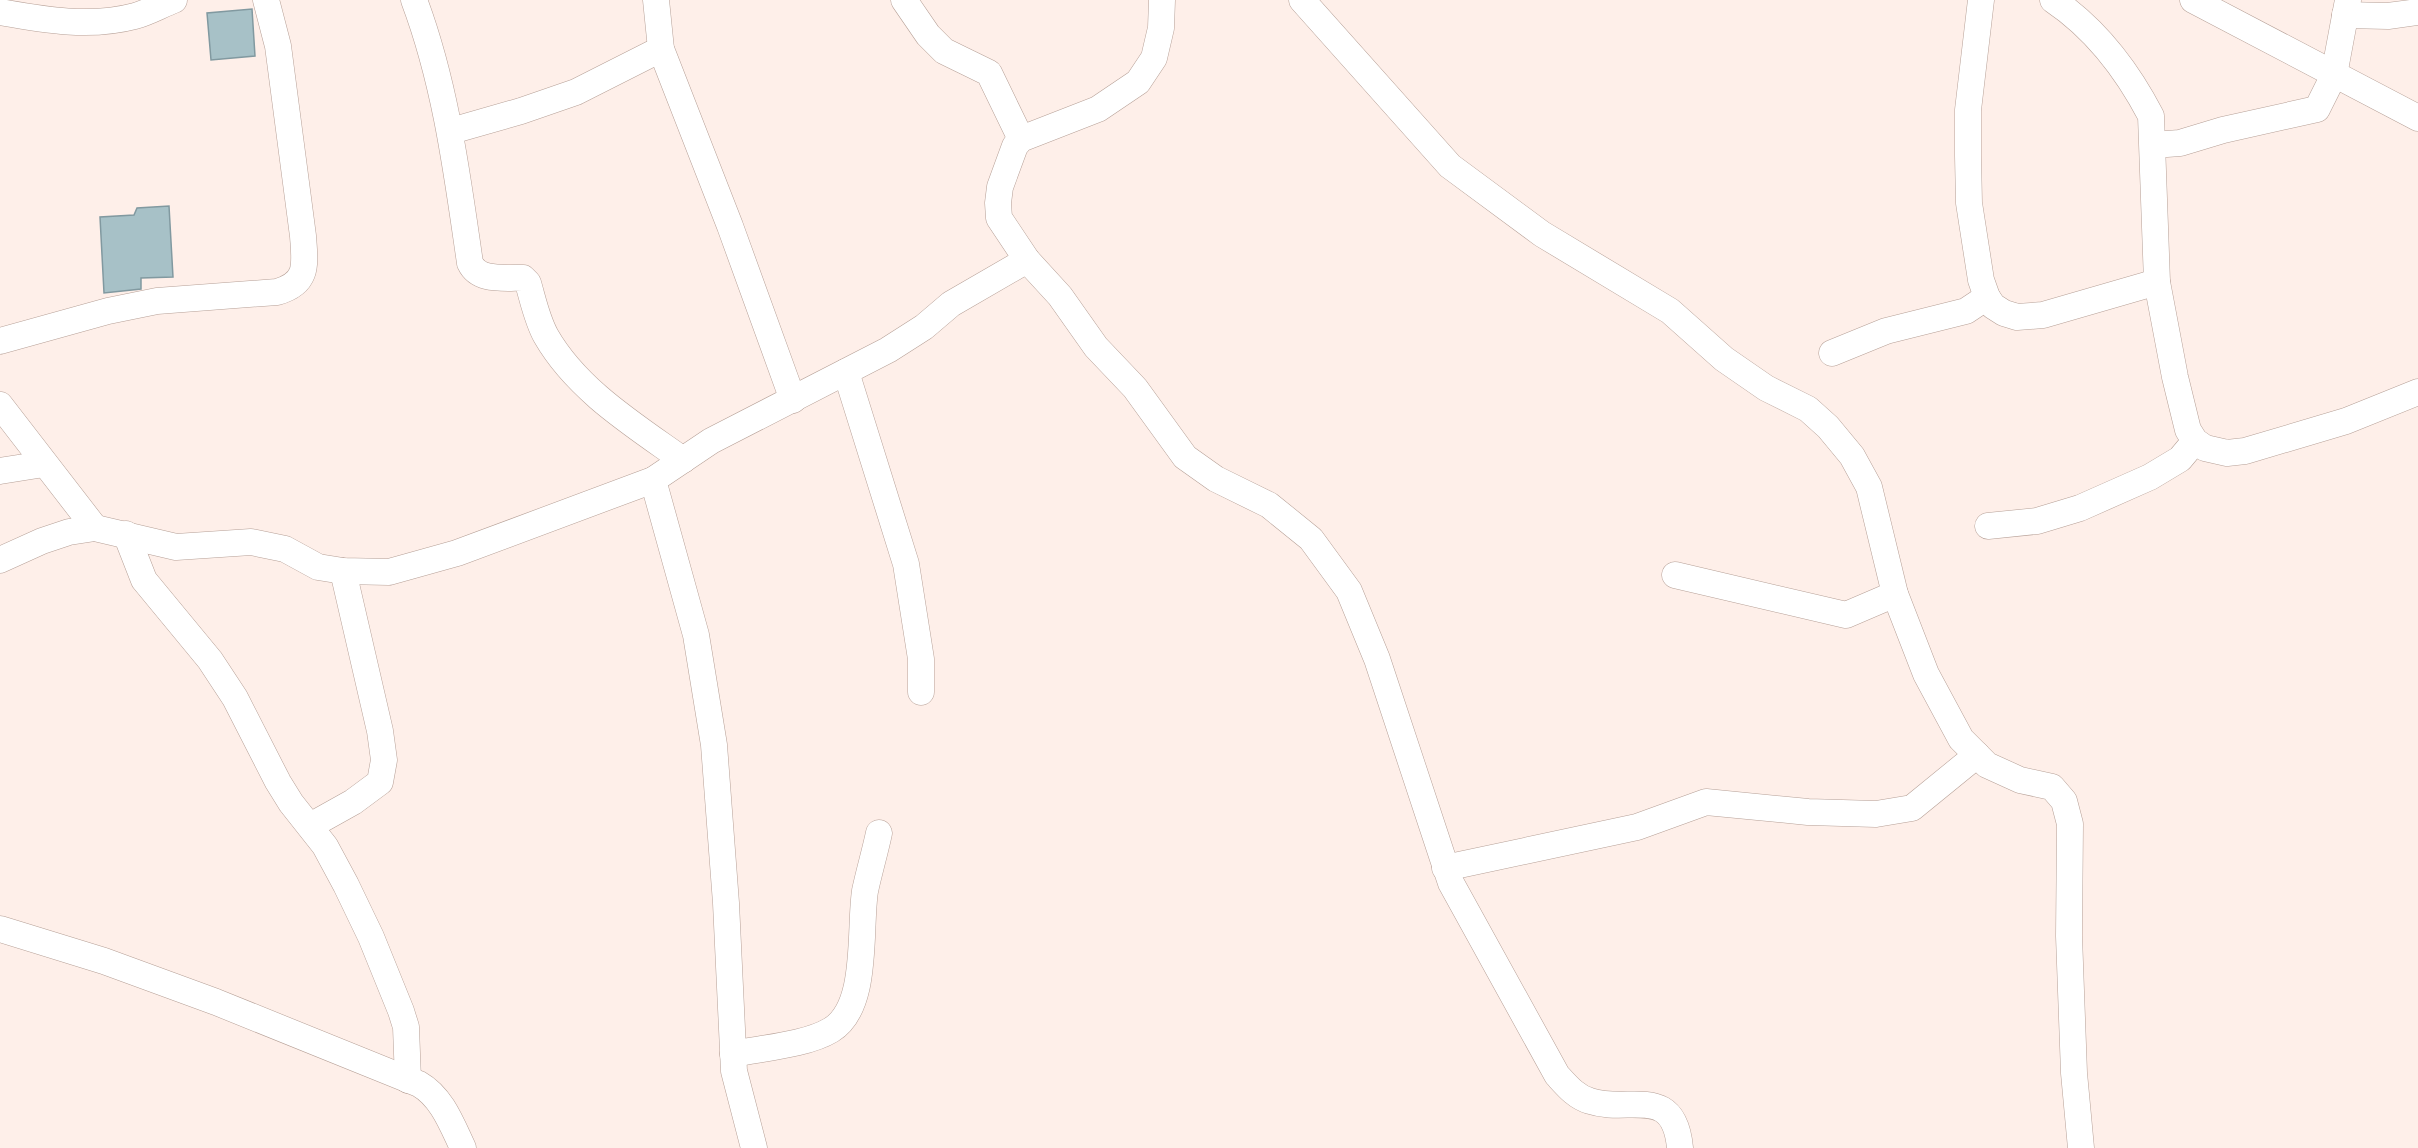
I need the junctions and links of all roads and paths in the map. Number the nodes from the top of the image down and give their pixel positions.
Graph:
1 (174, 0) edge
2 (266, 0) edge
3 (414, 0) edge
4 (656, 0) edge
5 (904, 0) edge
6 (1162, 0) edge
7 (1302, 0) edge
8 (1981, 0) edge
9 (2053, 0) edge
10 (2193, 0) edge
11 (2346, 8) edge
12 (0, 12) edge
13 (2418, 12) edge
14 (661, 49) junction
15 (2334, 75) junction
16 (2418, 118) edge
17 (451, 131) junction
18 (1021, 139) junction
19 (2153, 145) junction
20 (1027, 260) junction
21 (2157, 282) junction
22 (1987, 297) junction
23 (0, 342) edge
24 (1832, 353) dead end
25 (846, 372) junction
26 (2418, 392) edge
27 (793, 400) junction
28 (0, 405) edge
29 (2195, 441) junction
30 (683, 460) junction
31 (44, 464) junction
32 (0, 471) edge
33 (653, 480) junction
34 (1988, 526) dead end
35 (95, 528) junction
36 (126, 534) junction
37 (0, 560) edge
38 (343, 571) junction
39 (1675, 574) dead end
40 (1895, 594) junction
41 (921, 692) dead end
42 (1977, 755) junction
43 (310, 826) junction
44 (879, 833) dead end
45 (1445, 868) junction
46 (0, 929) edge
47 (733, 1054) junction
48 (408, 1080) junction
49 (461, 1145) edge
50 (754, 1148) edge
51 (1680, 1148) edge
52 (2081, 1148) edge

1 - 12 street
2 - 23 street
3 - 17 street
4 - 14 street
5 - 18 street
6 - 18 street
7 - 40 street
8 - 22 street
9 - 19 street
10 - 15 street
11 - 13 street
11 - 15 street
14 - 17 street
14 - 27 street
15 - 16 street
15 - 19 street
17 - 30 street
18 - 20 street
19 - 21 street
20 - 25 street
20 - 45 street
21 - 22 street
21 - 29 street
22 - 24 street
25 - 27 street
25 - 41 street
26 - 29 street
27 - 30 street
28 - 31 street
29 - 34 street
30 - 33 street
31 - 32 street
31 - 35 street
33 - 38 street
33 - 47 street
35 - 36 street
35 - 37 street
36 - 38 street
36 - 43 street
38 - 43 street
39 - 40 street
40 - 42 street
42 - 45 street
42 - 52 street
43 - 48 street
44 - 47 street
45 - 51 street
46 - 48 street
47 - 50 street
48 - 49 street

